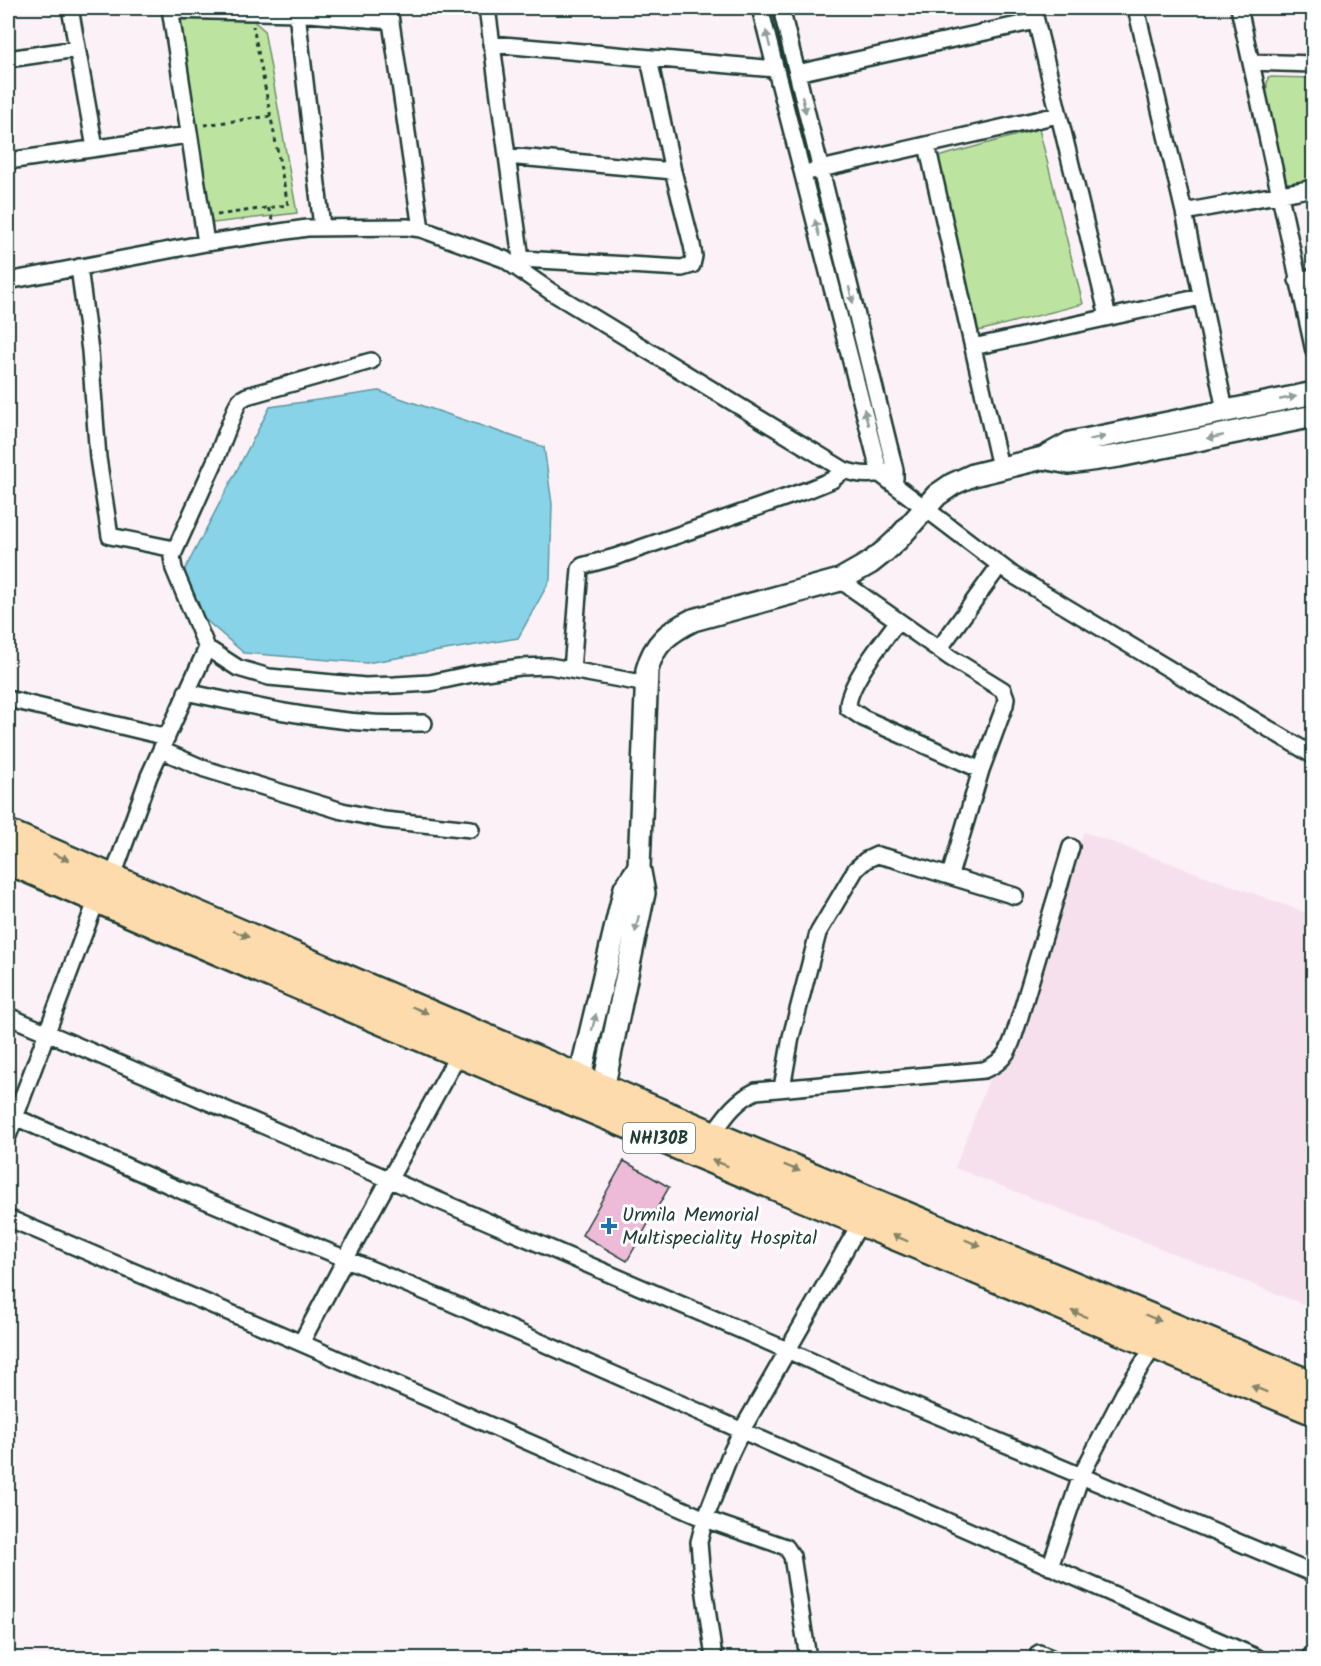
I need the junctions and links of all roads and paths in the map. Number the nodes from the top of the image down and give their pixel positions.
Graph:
1 (70, 8) edge
2 (487, 8) edge
3 (760, 8) edge
4 (782, 8) edge
5 (1136, 8) edge
6 (1239, 8) edge
7 (170, 9) edge
8 (297, 14) junction
9 (390, 14) edge
10 (1035, 14) edge
11 (243, 26) dead end
12 (491, 44) junction
13 (76, 49) junction
14 (8, 59) edge
15 (649, 59) junction
16 (1251, 62) junction
17 (1314, 64) edge
18 (775, 69) junction
19 (797, 73) junction
20 (1058, 115) junction
21 (271, 116) junction
22 (193, 130) junction
23 (927, 146) junction
24 (94, 148) junction
25 (507, 156) junction
26 (8, 161) edge
27 (820, 169) junction
28 (673, 171) junction
29 (802, 173) junction
30 (1314, 188) edge
31 (1280, 195) junction
32 (1184, 212) junction
33 (213, 216) dead end
34 (322, 227) junction
35 (421, 229) junction
36 (206, 243) junction
37 (518, 263) junction
38 (79, 267) junction
39 (1314, 277) edge
40 (1297, 280) junction
41 (8, 281) edge
42 (1202, 297) junction
43 (1108, 317) junction
44 (973, 347) junction
45 (1314, 351) edge
46 (371, 361) dead end
47 (1314, 393) edge
48 (1225, 410) junction
49 (1314, 416) edge
50 (1043, 458) junction
51 (1000, 467) junction
52 (844, 470) junction
53 (890, 476) junction
54 (924, 508) junction
55 (174, 549) junction
56 (999, 565) junction
57 (840, 580) junction
58 (898, 621) junction
59 (207, 648) junction
60 (939, 649) junction
61 (572, 670) junction
62 (647, 684) junction
63 (186, 692) junction
64 (8, 699) edge
65 (424, 723) dead end
66 (164, 743) junction
67 (1314, 756) edge
68 (981, 770) junction
69 (471, 829) dead end
70 (8, 834) edge
71 (1071, 847) dead end
72 (8, 860) edge
73 (950, 876) junction
74 (105, 889) junction
75 (1015, 896) dead end
76 (8, 1016) edge
77 (48, 1032) junction
78 (459, 1053) junction
79 (783, 1088) junction
80 (588, 1095) junction
81 (11, 1116) edge
82 (8, 1136) edge
83 (712, 1136) junction
84 (389, 1180) junction
85 (8, 1218) edge
86 (861, 1222) junction
87 (345, 1260) junction
88 (302, 1343) junction
89 (1154, 1346) junction
90 (787, 1350) junction
91 (1314, 1386) edge
92 (1314, 1411) edge
93 (742, 1430) junction
94 (1081, 1476) junction
95 (705, 1519) junction
96 (1050, 1567) junction
97 (1314, 1574) edge
98 (1256, 1658) edge
99 (714, 1659) edge
100 (808, 1659) edge

1 - 13 street
2 - 12 street
18 -> 3 street
4 - 19 street
5 - 32 street
6 - 16 street
7 - 8 street
7 - 22 street
8 - 9 street
8 - 34 street
9 - 35 street
10 - 19 street
10 - 20 street
11 - 21 path
12 - 15 street
12 - 25 street
13 - 14 street
13 - 24 street
15 - 18 street
15 - 28 street
16 - 17 street
16 - 31 street
18 - 29 street
19 -> 27 street
20 - 23 street
20 - 43 street
21 - 22 path
21 - 33 path
22 - 24 street
22 - 36 street
23 - 27 street
23 - 44 street
24 - 26 street
25 - 28 street
25 - 37 street
27 - 29 street
27 -> 53 street
28 - 37 street
53 -> 29 street
30 - 31 street
31 - 32 street
31 - 40 street
32 - 42 street
34 - 35 street
34 - 36 street
35 - 37 street
36 - 38 street
37 - 52 street
38 - 41 street
38 - 55 street
39 - 40 street
40 - 45 street
42 - 43 street
42 - 48 street
43 - 44 street
44 - 51 street
46 - 55 street
48 -> 47 street
50 -> 48 street
49 -> 50 street
50 - 51 street
51 - 54 street
52 - 53 street
52 - 61 street
53 - 54 street
54 - 56 street
54 - 57 street
55 - 59 street
56 - 60 street
56 - 67 street
57 - 58 street
57 - 62 street
58 - 60 street
58 - 68 street
59 - 61 street
59 - 63 street
60 - 68 street
61 - 62 street
62 - 80 street
63 - 65 street
63 - 66 street
64 - 66 street
66 - 69 street
66 - 74 street
68 - 73 street
70 -> 74 highway, NH130B
71 - 79 street
72 - 74 highway, NH130B
73 - 75 street
73 - 79 street
74 - 77 street
74 - 78 highway, NH130B
74 -> 80 highway, NH130B
76 - 77 street
77 - 81 street
77 - 84 street
78 - 80 highway, NH130B
78 - 84 street
79 - 83 street
80 - 83 highway, NH130B
86 -> 80 highway, NH130B
81 - 82 street
81 - 87 street
83 -> 91 highway, NH130B
84 - 87 street
84 - 90 street
85 - 88 street
89 -> 86 highway, NH130B
86 - 90 street
87 - 88 street
87 - 93 street
88 - 95 street
92 -> 89 highway, NH130B
89 - 94 street
90 - 93 street
90 - 94 street
93 - 95 street
93 - 96 street
94 - 96 street
94 - 97 street
95 - 99 street
95 - 100 street
96 - 98 street

